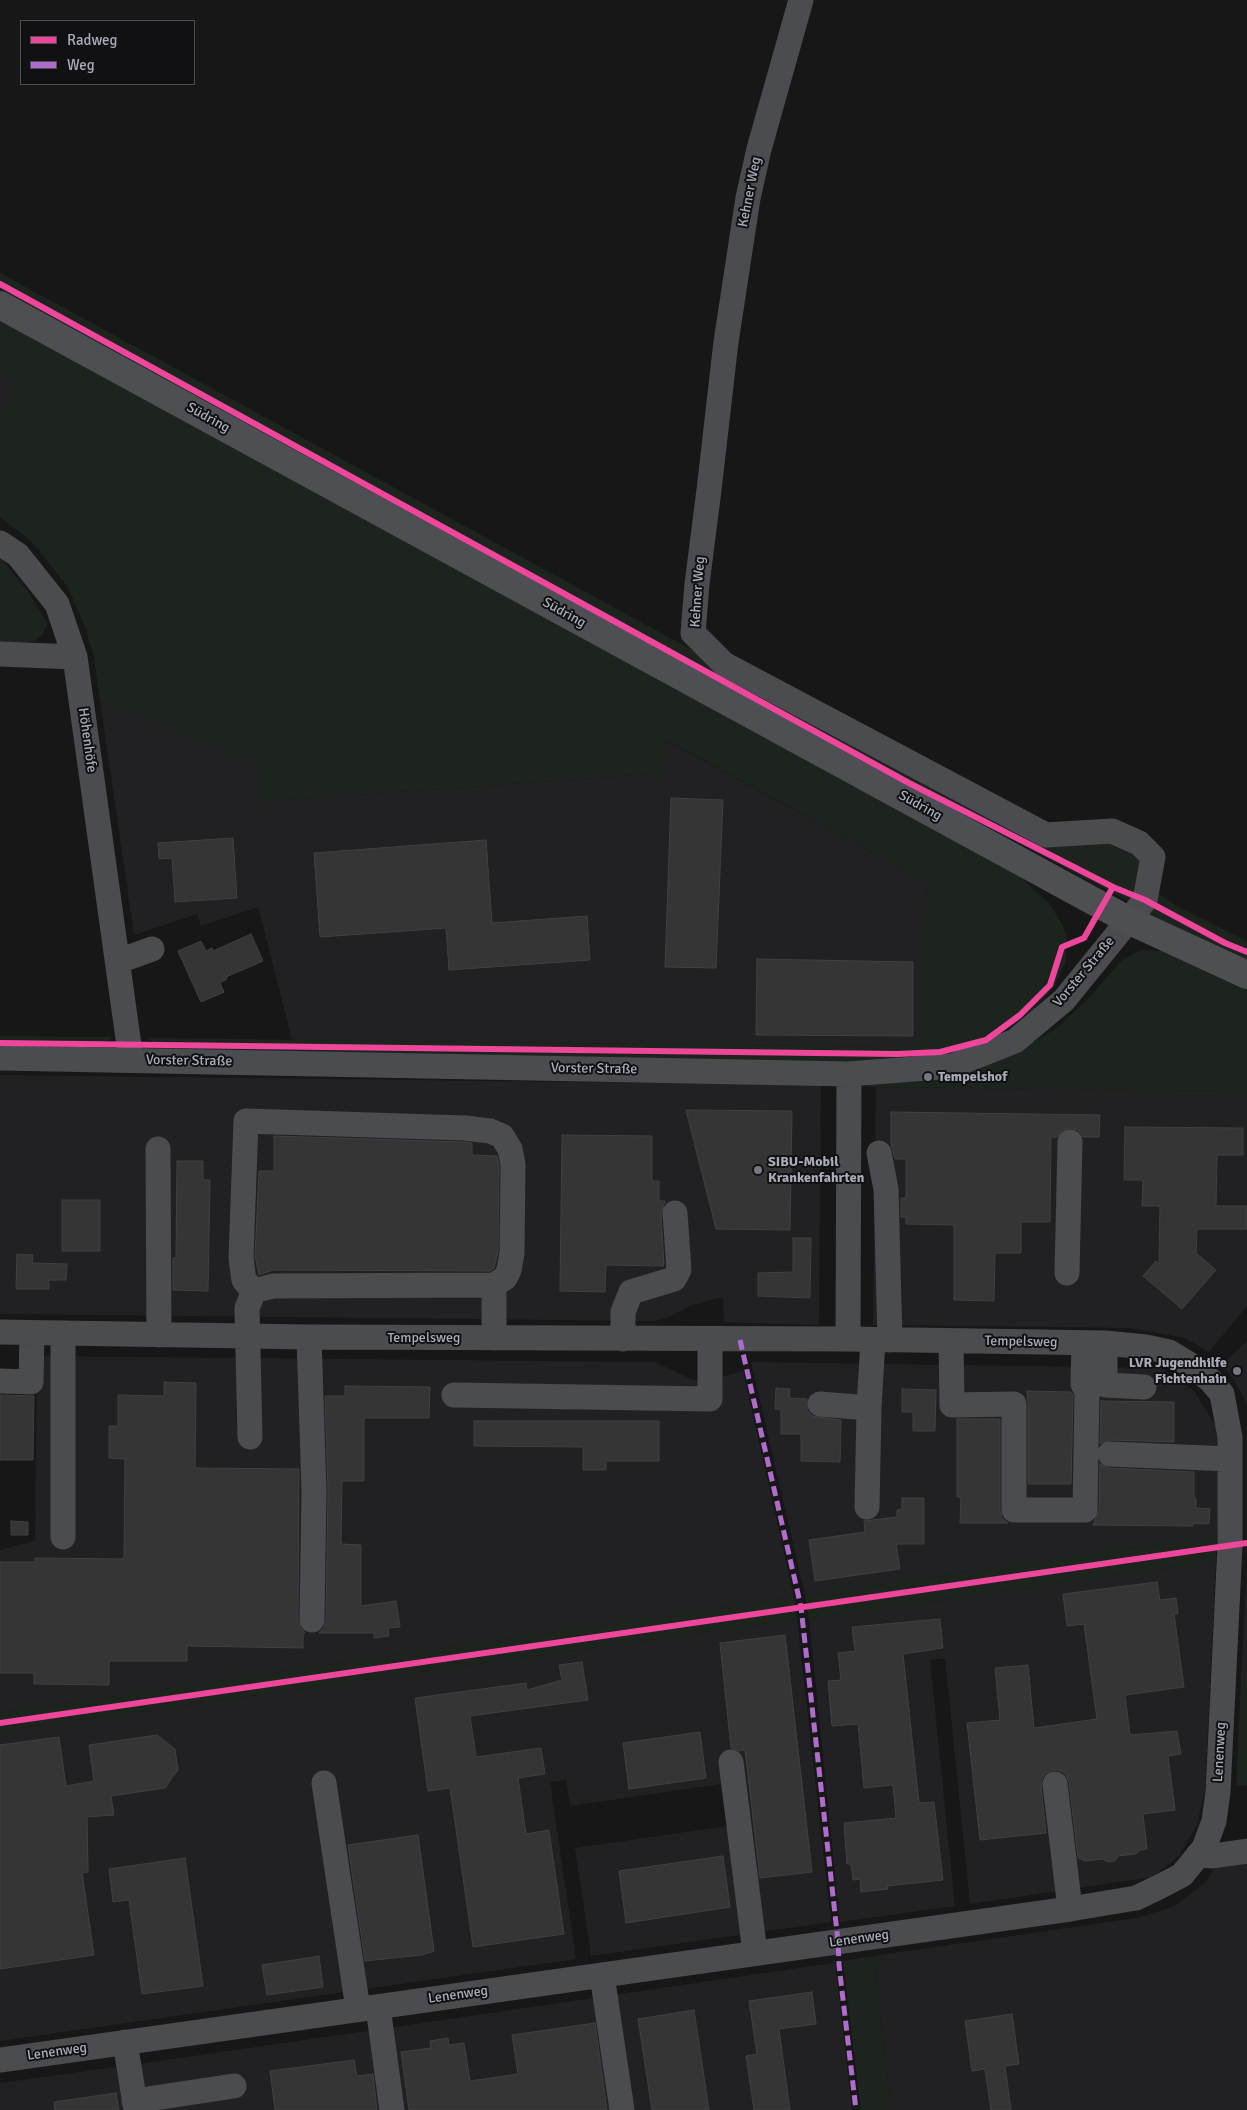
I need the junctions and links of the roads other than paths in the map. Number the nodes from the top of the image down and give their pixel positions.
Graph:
1 (801, 0) edge
2 (0, 305) edge
3 (0, 543) edge
4 (0, 654) edge
5 (75, 657) junction
6 (1128, 920) junction
7 (152, 950) dead end
8 (119, 961) junction
9 (1247, 975) edge
10 (0, 1058) edge
11 (131, 1060) junction
12 (849, 1074) junction
13 (1070, 1142) dead end
14 (158, 1149) dead end
15 (880, 1153) dead end
16 (675, 1213) dead end
17 (1067, 1273) dead end
18 (494, 1285) junction
19 (254, 1291) junction
20 (0, 1332) edge
21 (32, 1333) junction
22 (63, 1334) junction
23 (159, 1335) junction
24 (249, 1337) junction
25 (309, 1338) junction
26 (494, 1338) junction
27 (623, 1339) junction
28 (710, 1340) junction
29 (848, 1340) junction
30 (882, 1340) junction
31 (951, 1341) junction
32 (1094, 1343) junction
33 (1190, 1364) joint
34 (0, 1381) edge
35 (1144, 1387) dead end
36 (454, 1395) dead end
37 (820, 1404) dead end
38 (868, 1408) junction
39 (250, 1437) dead end
40 (1110, 1454) dead end
41 (1230, 1459) junction
42 (867, 1507) dead end
43 (63, 1537) dead end
44 (312, 1620) dead end
45 (731, 1762) dead end
46 (324, 1783) dead end
47 (1056, 1784) dead end
48 (1247, 1851) edge
49 (1198, 1855) junction
50 (1070, 1909) junction
51 (755, 1953) junction
52 (602, 1975) junction
53 (368, 2008) junction
54 (125, 2042) junction
55 (0, 2060) edge
56 (234, 2086) dead end
57 (135, 2106) edge
58 (392, 2110) edge
59 (622, 2110) edge

1 - 6 street, Kehner Weg
2 - 6 main road, Südring
3 - 5 street, Höhenhöfe
4 - 5 street
5 - 8 street, Höhenhöfe
6 - 9 main road, Südring
6 - 12 street, Vorster Straße
7 - 8 street
8 - 11 street, Höhenhöfe
10 - 11 street, Vorster Straße
11 - 12 street, Vorster Straße
12 - 29 street
13 - 17 street
14 - 23 street
15 - 30 street
16 - 27 street
18 - 19 street
18 - 19 street
18 - 26 street
19 - 24 street
20 - 21 street, Tempelsweg
21 - 22 street, Tempelsweg
21 - 34 street
22 - 23 street, Tempelsweg
22 - 43 street
23 - 24 street, Tempelsweg
24 - 25 street, Tempelsweg
24 - 39 street
25 - 26 street, Tempelsweg
25 - 44 street
26 - 27 street, Tempelsweg
27 - 28 street, Tempelsweg
28 - 29 street, Tempelsweg
28 - 36 street
29 - 30 street, Tempelsweg
30 - 31 street, Tempelsweg
30 - 38 street
31 - 32 street, Tempelsweg
31 - 32 street
32 - 33 street, Tempelsweg
32 - 35 street
33 - 41 street, Lenenweg
37 - 38 street
38 - 42 street
40 - 41 street
41 - 49 street, Lenenweg
45 - 51 street
46 - 53 street
47 - 50 street
48 - 49 street
49 - 50 street, Lenenweg
50 - 51 street, Lenenweg
51 - 52 street, Lenenweg
52 - 53 street, Lenenweg
52 - 59 street
53 - 54 street, Lenenweg
53 - 58 street
54 - 55 street, Lenenweg
54 - 57 street
56 - 57 street

